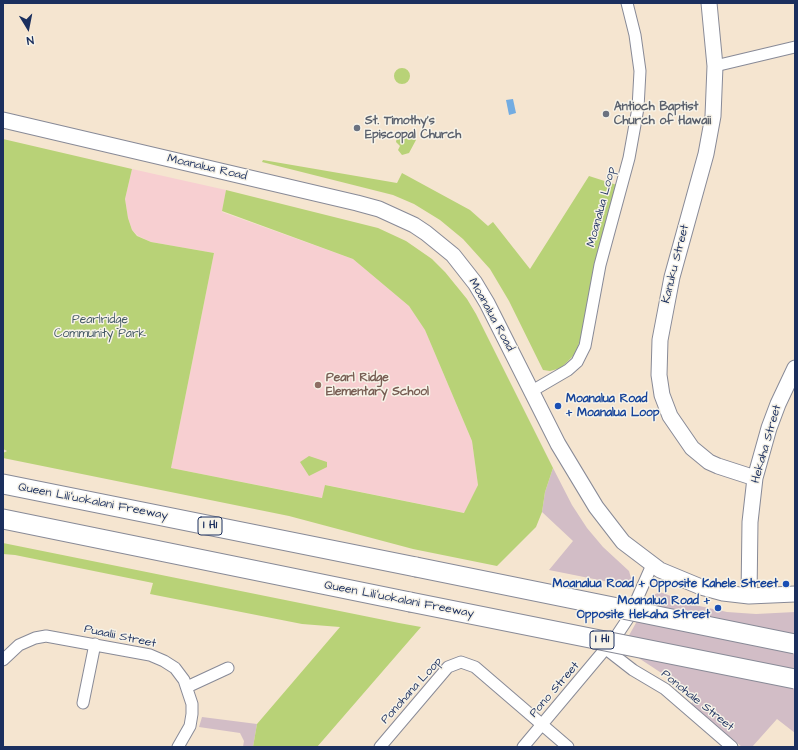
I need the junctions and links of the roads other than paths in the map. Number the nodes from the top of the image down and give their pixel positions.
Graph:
1 (627, 3) edge
2 (709, 3) edge
3 (795, 47) edge
4 (715, 66) junction
5 (3, 120) edge
6 (795, 368) edge
7 (532, 391) junction
8 (755, 478) junction
9 (3, 484) edge
10 (3, 519) edge
11 (652, 565) junction
12 (795, 594) edge
13 (749, 596) junction
14 (95, 644) junction
15 (795, 644) edge
16 (606, 649) junction
17 (3, 660) edge
18 (228, 668) dead end
19 (795, 679) edge
20 (187, 687) junction
21 (83, 703) dead end
22 (542, 725) junction
23 (178, 747) edge
24 (380, 747) edge
25 (523, 747) edge
26 (568, 747) edge
27 (732, 747) edge

1 - 7 street, Moanalua Loop
2 - 4 main road, Kanuku Street
3 - 4 street
4 - 8 main road, Kanuku Street
5 - 7 main road, Moanalua Road
6 - 8 main road, Hekaha Street
7 - 11 main road, Moanalua Road
8 - 13 main road, Hekaha Street
9 - 15 highway, Queen Liliʻuokalani Freeway / I H1, bridge
10 - 19 highway, Queen Liliʻuokalani Freeway / I H1, bridge
11 - 13 main road, Moanalua Road
11 - 16 street, Pono Street
12 - 13 main road, Moanalua Road
14 - 17 street, Puaalii Street
14 - 20 street, Puaalii Street
14 - 21 street
16 - 22 street, Pono Street
16 - 27 street, Ponohale Street
18 - 20 street
20 - 23 street, Puaalii Street
22 - 24 street, Ponohana Loop
22 - 25 street, Pono Street
22 - 26 street, Ponohana Loop

